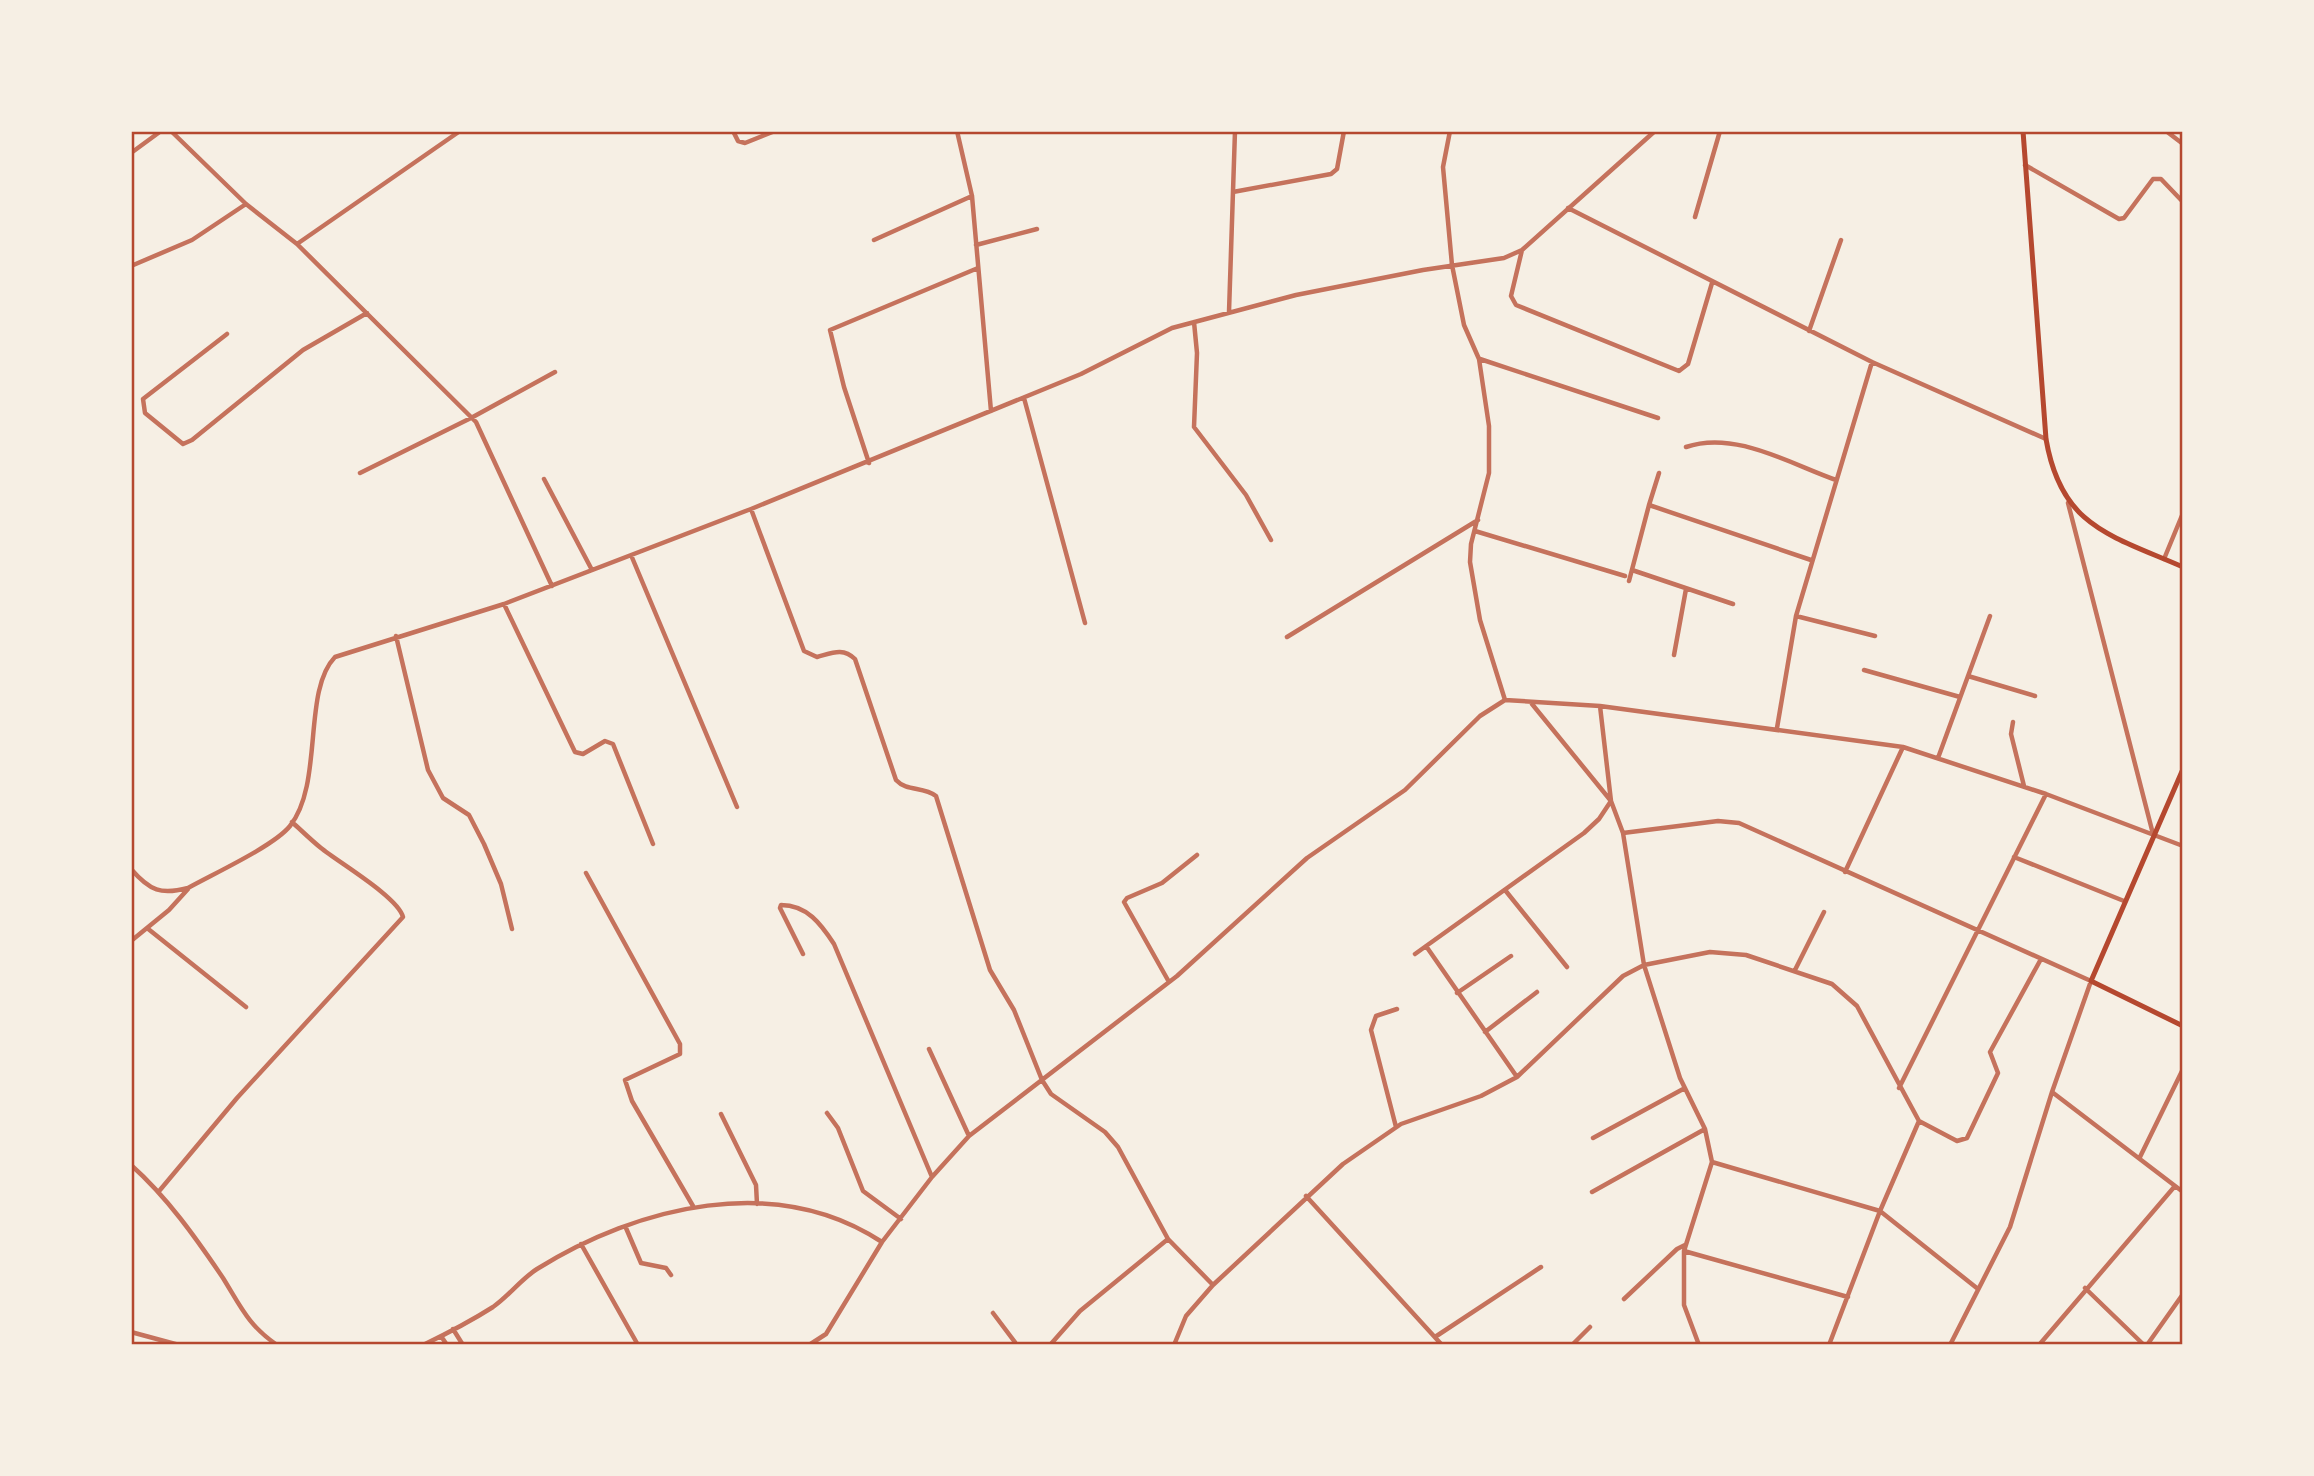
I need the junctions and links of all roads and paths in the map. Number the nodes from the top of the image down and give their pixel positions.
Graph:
1 (161, 131) edge
2 (171, 131) edge
3 (460, 131) edge
4 (733, 131) edge
5 (775, 131) edge
6 (957, 131) edge
7 (1235, 131) edge
8 (1344, 131) edge
9 (1450, 131) edge
10 (1655, 131) edge
11 (1720, 131) edge
12 (2023, 131) edge
13 (2166, 131) edge
14 (2183, 144) edge
15 (131, 153) edge
16 (2025, 165) junction
17 (1233, 192) junction
18 (972, 196) junction
19 (2183, 202) edge
20 (246, 204) junction
21 (1567, 208) junction
22 (1695, 217) dead end
23 (1037, 229) dead end
24 (874, 240) dead end
25 (1841, 240) dead end
26 (297, 244) junction
27 (976, 245) junction
28 (1522, 250) junction
29 (1452, 265) junction
30 (131, 266) edge
31 (978, 268) junction
32 (1712, 283) junction
33 (1228, 312) junction
34 (367, 313) junction
35 (1194, 322) junction
36 (1809, 331) junction
37 (227, 334) dead end
38 (1479, 359) junction
39 (1872, 362) junction
40 (555, 372) dead end
41 (1024, 398) junction
42 (991, 411) junction
43 (471, 418) junction
44 (1658, 418) dead end
45 (2046, 439) junction
46 (1686, 447) dead end
47 (869, 463) junction
48 (360, 473) dead end
49 (1659, 473) dead end
50 (544, 479) dead end
51 (1836, 480) junction
52 (2068, 503) junction
53 (1649, 506) junction
54 (751, 509) junction
55 (2183, 513) edge
56 (1479, 520) junction
57 (1475, 531) junction
58 (1271, 540) dead end
59 (631, 555) junction
60 (2164, 559) junction
61 (1811, 560) junction
62 (2183, 567) edge
63 (592, 570) junction
64 (1632, 570) junction
65 (1625, 576) dead end
66 (1629, 581) dead end
67 (552, 586) junction
68 (1686, 589) junction
69 (504, 604) junction
70 (1733, 604) dead end
71 (1796, 616) junction
72 (1990, 616) dead end
73 (1085, 623) dead end
74 (396, 636) junction
75 (1287, 636) dead end
76 (1875, 636) dead end
77 (1674, 655) dead end
78 (1864, 670) dead end
79 (1968, 676) junction
80 (1960, 696) junction
81 (2035, 696) dead end
82 (1505, 700) junction
83 (1532, 703) junction
84 (1600, 706) junction
85 (2013, 722) dead end
86 (1777, 728) junction
87 (1903, 747) junction
88 (1938, 758) junction
89 (2183, 769) edge
90 (2024, 787) junction
91 (2046, 794) junction
92 (1611, 801) junction
93 (737, 807) dead end
94 (292, 822) junction
95 (1623, 833) junction
96 (2153, 835) junction
97 (653, 845) dead end
98 (2183, 846) edge
99 (1197, 855) dead end
100 (2014, 857) junction
101 (131, 869) edge
102 (1845, 872) junction
103 (586, 873) dead end
104 (188, 888) junction
105 (1505, 890) junction
106 (2124, 901) junction
107 (1824, 912) dead end
108 (147, 928) junction
109 (512, 929) dead end
110 (1977, 932) junction
111 (131, 942) edge
112 (1426, 946) junction
113 (803, 954) dead end
114 (1415, 954) dead end
115 (1511, 956) dead end
116 (2041, 958) junction
117 (1644, 965) junction
118 (1567, 967) dead end
119 (1795, 970) junction
120 (2091, 981) junction
121 (1169, 982) junction
122 (1537, 992) dead end
123 (1457, 993) junction
124 (246, 1007) dead end
125 (1397, 1009) dead end
126 (2183, 1026) edge
127 (1485, 1032) junction
128 (929, 1049) dead end
129 (2183, 1069) edge
130 (1517, 1077) junction
131 (1042, 1080) junction
132 (1685, 1088) junction
133 (1899, 1088) junction
134 (2052, 1091) junction
135 (827, 1113) dead end
136 (721, 1114) dead end
137 (1919, 1121) junction
138 (1396, 1126) junction
139 (1705, 1129) junction
140 (969, 1136) junction
141 (1593, 1138) dead end
142 (2140, 1157) junction
143 (1713, 1162) junction
144 (131, 1164) edge
145 (932, 1177) junction
146 (2175, 1186) junction
147 (160, 1190) junction
148 (1592, 1192) dead end
149 (2183, 1192) edge
150 (1306, 1196) junction
151 (757, 1204) junction
152 (694, 1206) junction
153 (1880, 1211) junction
154 (901, 1219) junction
155 (626, 1228) junction
156 (1168, 1239) junction
157 (882, 1242) junction
158 (581, 1244) junction
159 (1685, 1248) junction
160 (1541, 1266) dead end
161 (671, 1275) dead end
162 (1213, 1284) junction
163 (2085, 1288) junction
164 (1978, 1289) junction
165 (2183, 1294) edge
166 (1848, 1297) junction
167 (1624, 1299) dead end
168 (993, 1313) dead end
169 (1590, 1327) dead end
170 (453, 1329) junction
171 (131, 1332) edge
172 (441, 1336) junction
173 (1435, 1337) junction
174 (811, 1344) edge
175 (179, 1345) edge
176 (277, 1345) edge
177 (423, 1345) edge
178 (447, 1345) edge
179 (463, 1345) edge
180 (638, 1345) edge
181 (1017, 1345) edge
182 (1050, 1345) edge
183 (1174, 1345) edge
184 (1442, 1345) edge
185 (1572, 1345) edge
186 (1699, 1345) edge
187 (1829, 1345) edge
188 (1950, 1345) edge
189 (2039, 1345) edge
190 (2146, 1345) edge

1 - 15 street
2 - 20 street
3 - 26 street
4 - 5 street
6 - 18 street
7 - 17 street
8 - 17 street
9 - 29 street
10 - 21 street
11 - 22 street
12 - 16 main road
13 - 14 street
16 - 19 street
16 - 45 main road
17 - 33 street
18 - 24 street
18 - 27 street
20 - 26 street
20 - 30 street
21 - 28 street
21 - 32 street
23 - 27 street
25 - 36 street
26 - 34 street
27 - 31 street
28 - 29 street
28 - 32 street
29 - 33 street
29 - 38 street
31 - 42 street
31 - 47 street
32 - 36 street
33 - 35 street
34 - 37 street
34 - 43 street
35 - 41 street
35 - 58 street
36 - 39 street
38 - 44 street
38 - 56 street
39 - 45 street
39 - 51 street
40 - 43 street
41 - 42 street
41 - 73 street
42 - 47 street
43 - 48 street
43 - 67 street
45 - 52 main road
46 - 51 street
47 - 54 street
49 - 53 street
50 - 63 street
51 - 61 street
52 - 60 main road
52 - 96 street
53 - 61 street
53 - 64 street
54 - 59 street
54 - 131 street
55 - 60 street
56 - 57 street
56 - 75 street
57 - 65 street
57 - 82 street
59 - 63 street
59 - 93 street
60 - 62 main road
61 - 71 street
63 - 67 street
64 - 66 street
64 - 68 street
67 - 69 street
68 - 70 street
68 - 77 street
69 - 74 street
69 - 97 street
71 - 76 street
71 - 86 street
72 - 79 street
74 - 94 street
74 - 109 street
78 - 80 street
79 - 80 street
79 - 81 street
80 - 88 street
82 - 83 street
82 - 121 street
83 - 84 street
83 - 92 street
84 - 86 street
84 - 92 street
85 - 90 street
86 - 87 street
87 - 88 street
87 - 102 street
88 - 90 street
89 - 96 main road
90 - 91 street
91 - 96 street
91 - 100 street
92 - 95 street
92 - 105 street
94 - 104 street
94 - 147 street
95 - 102 street
95 - 117 street
96 - 98 street
96 - 106 main road
99 - 121 street
100 - 106 street
100 - 110 street
101 - 104 street
102 - 110 street
103 - 152 street
104 - 108 street
105 - 112 street
105 - 118 street
106 - 120 main road
107 - 119 street
108 - 111 street
108 - 124 street
110 - 116 street
110 - 133 street
112 - 114 street
112 - 123 street
113 - 145 street
115 - 123 street
116 - 120 street
116 - 137 street
117 - 119 street
117 - 130 street
117 - 132 street
119 - 133 street
120 - 126 main road
120 - 134 street
121 - 131 street
122 - 127 street
123 - 127 street
125 - 138 street
127 - 130 street
128 - 140 street
129 - 142 street
130 - 138 street
131 - 140 street
131 - 156 street
132 - 139 street
132 - 141 street
133 - 137 street
134 - 142 street
134 - 164 street
135 - 154 street
136 - 151 street
137 - 153 street
138 - 150 street
139 - 143 street
139 - 148 street
140 - 145 street
142 - 146 street
143 - 153 street
143 - 159 street
144 - 147 street
145 - 154 street
146 - 149 street
146 - 163 street
147 - 176 street
150 - 162 street
150 - 173 street
151 - 152 street
151 - 157 street
152 - 155 street
153 - 164 street
153 - 166 street
154 - 157 street
155 - 158 street
155 - 161 street
156 - 162 street
156 - 182 street
157 - 174 street
158 - 170 street
158 - 180 street
159 - 166 street
159 - 167 street
159 - 186 street
160 - 173 street
162 - 183 street
163 - 189 street
163 - 190 street
164 - 188 street
165 - 190 street
166 - 187 street
168 - 181 street
169 - 185 street
170 - 172 street
170 - 179 street
171 - 175 street
172 - 177 street
172 - 178 street
173 - 184 street

